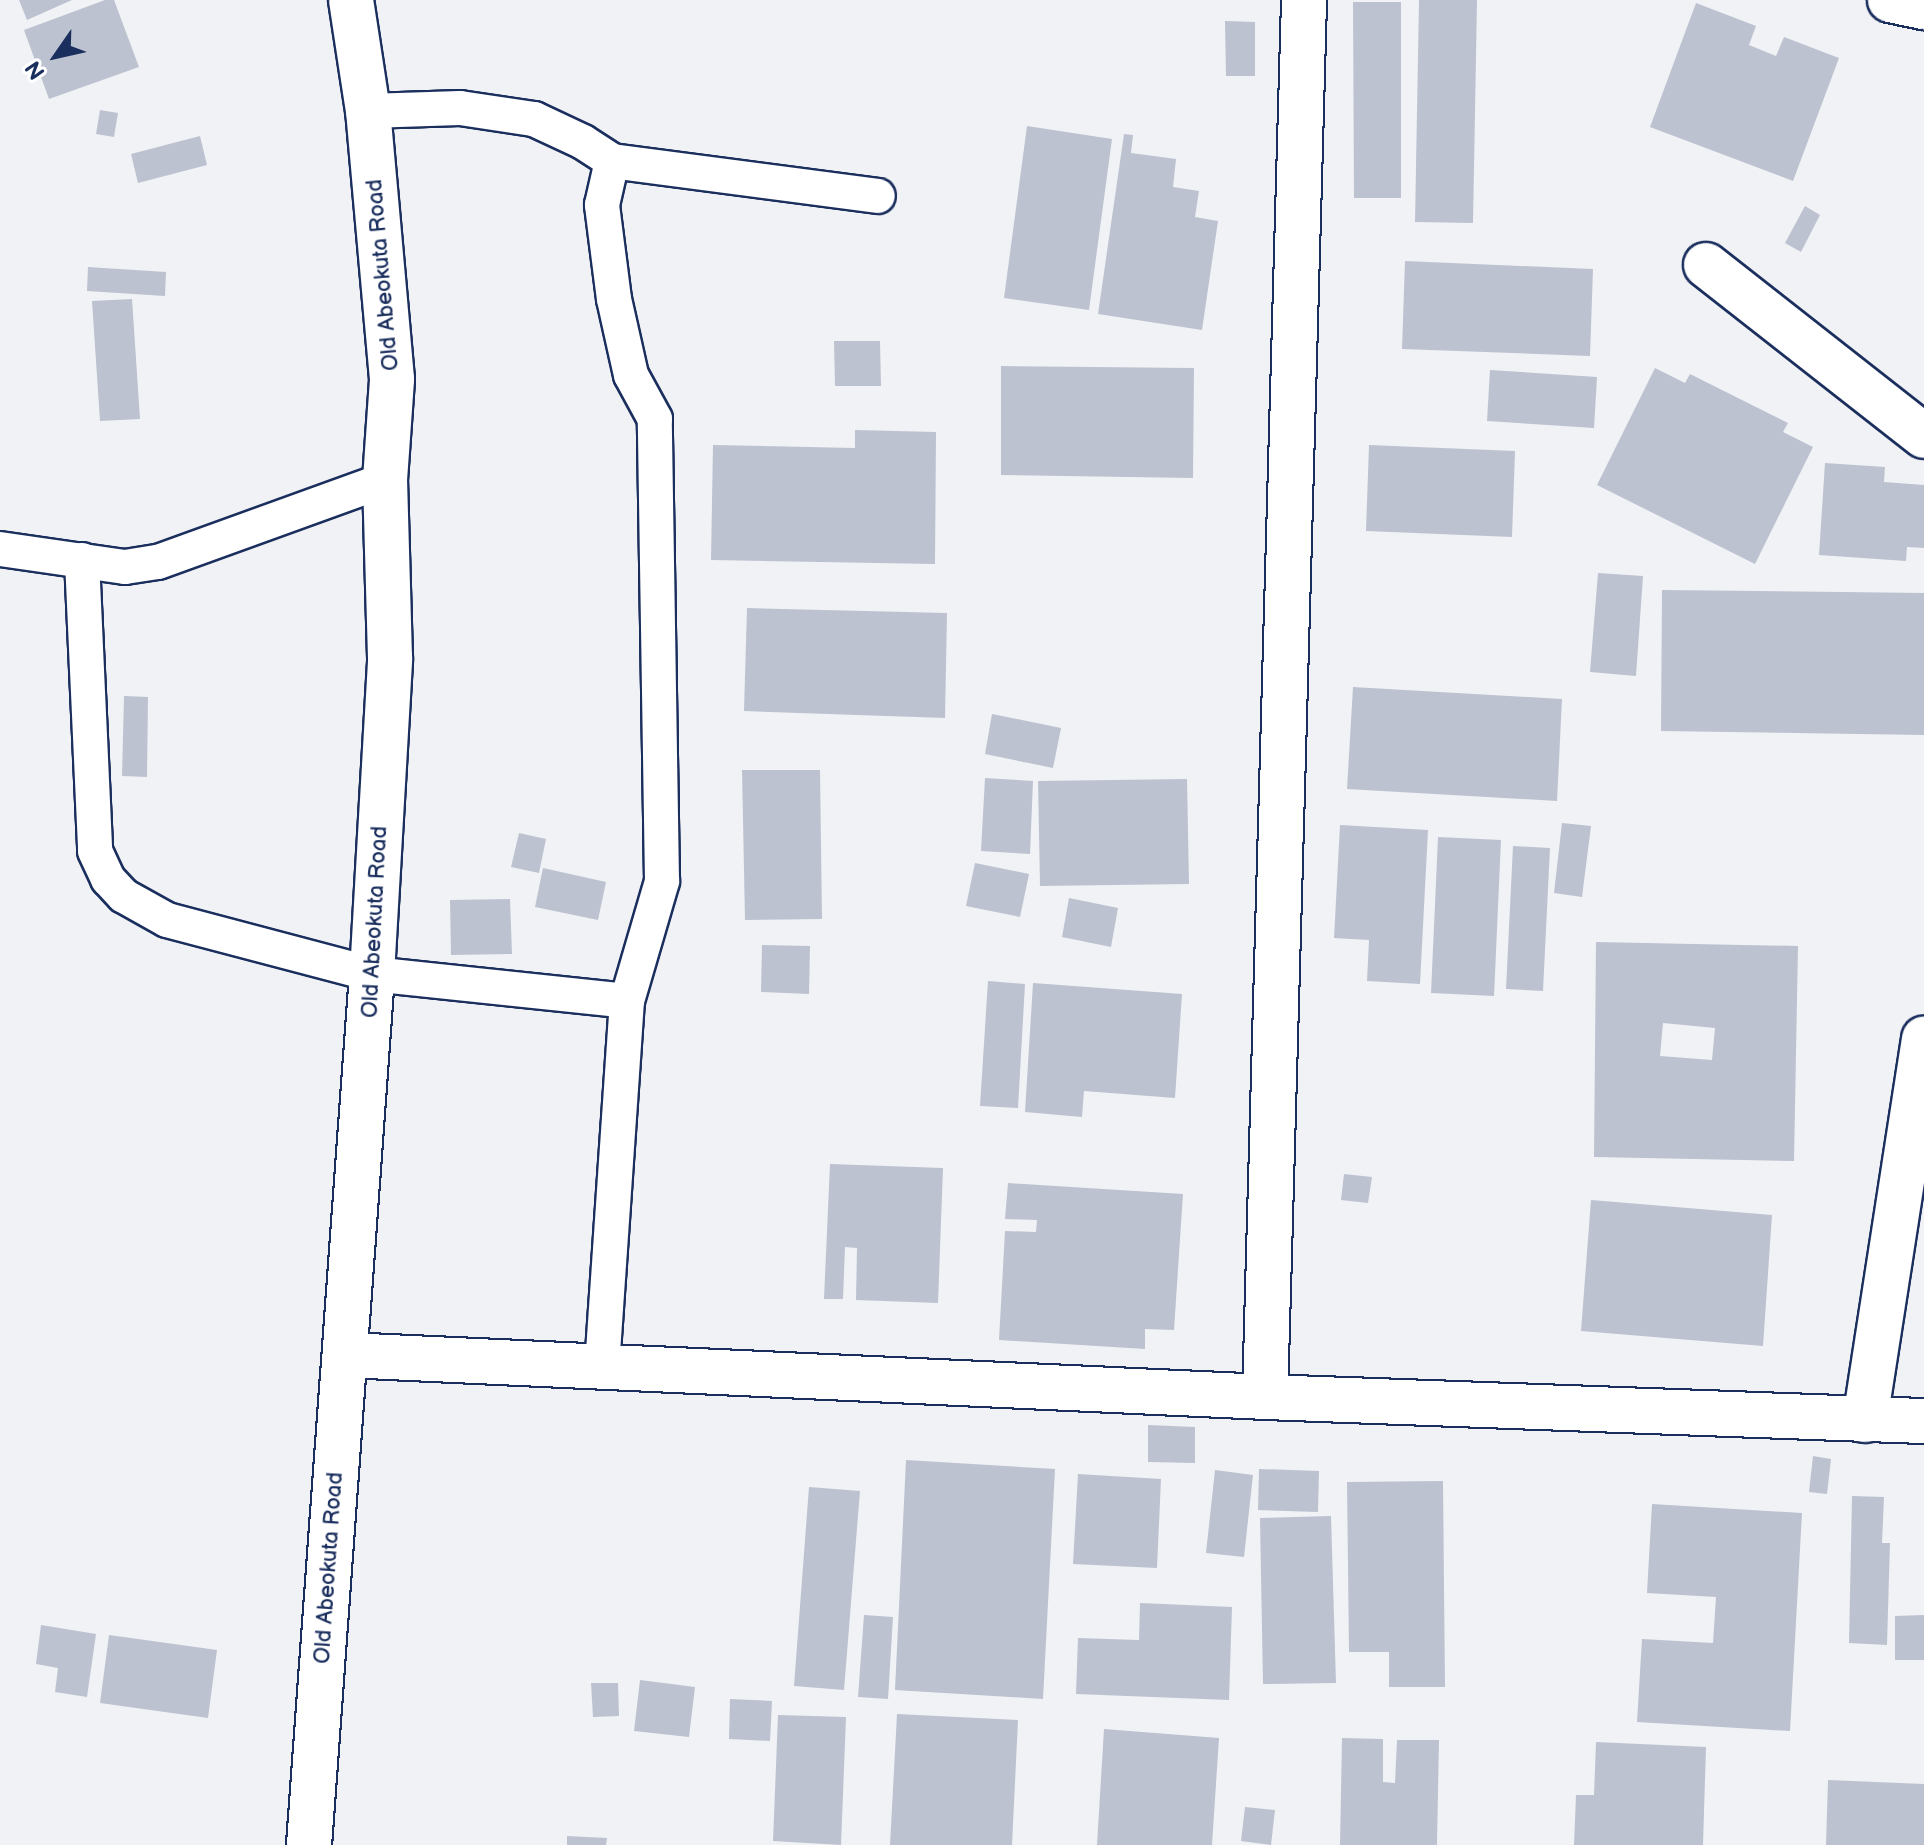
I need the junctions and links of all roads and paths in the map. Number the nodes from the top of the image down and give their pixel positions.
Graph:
1 (351, 0) edge
2 (1304, 0) edge
3 (1890, 0) edge
4 (1924, 7) edge
5 (368, 111) junction
6 (612, 161) junction
7 (878, 196) dead end
8 (1706, 265) dead end
9 (1924, 436) edge
10 (385, 480) junction
11 (0, 549) edge
12 (82, 560) junction
13 (372, 974) junction
14 (627, 1001) junction
15 (1924, 1039) edge
16 (345, 1355) junction
17 (602, 1367) junction
18 (1265, 1397) junction
19 (1865, 1420) junction
20 (1924, 1421) edge
21 (309, 1845) edge

1 - 5 main road, Old Abeokuta Road
2 - 18 main road
3 - 4 main road
5 - 6 lane
5 - 10 main road, Old Abeokuta Road
6 - 7 lane
6 - 14 lane
8 - 9 main road
10 - 12 lane
10 - 13 main road, Old Abeokuta Road
11 - 12 lane
12 - 13 lane
13 - 14 lane
13 - 16 main road, Old Abeokuta Road
14 - 17 lane
15 - 19 main road
16 - 17 main road
16 - 21 main road, Old Abeokuta Road
17 - 18 main road
18 - 19 main road
19 - 20 main road

